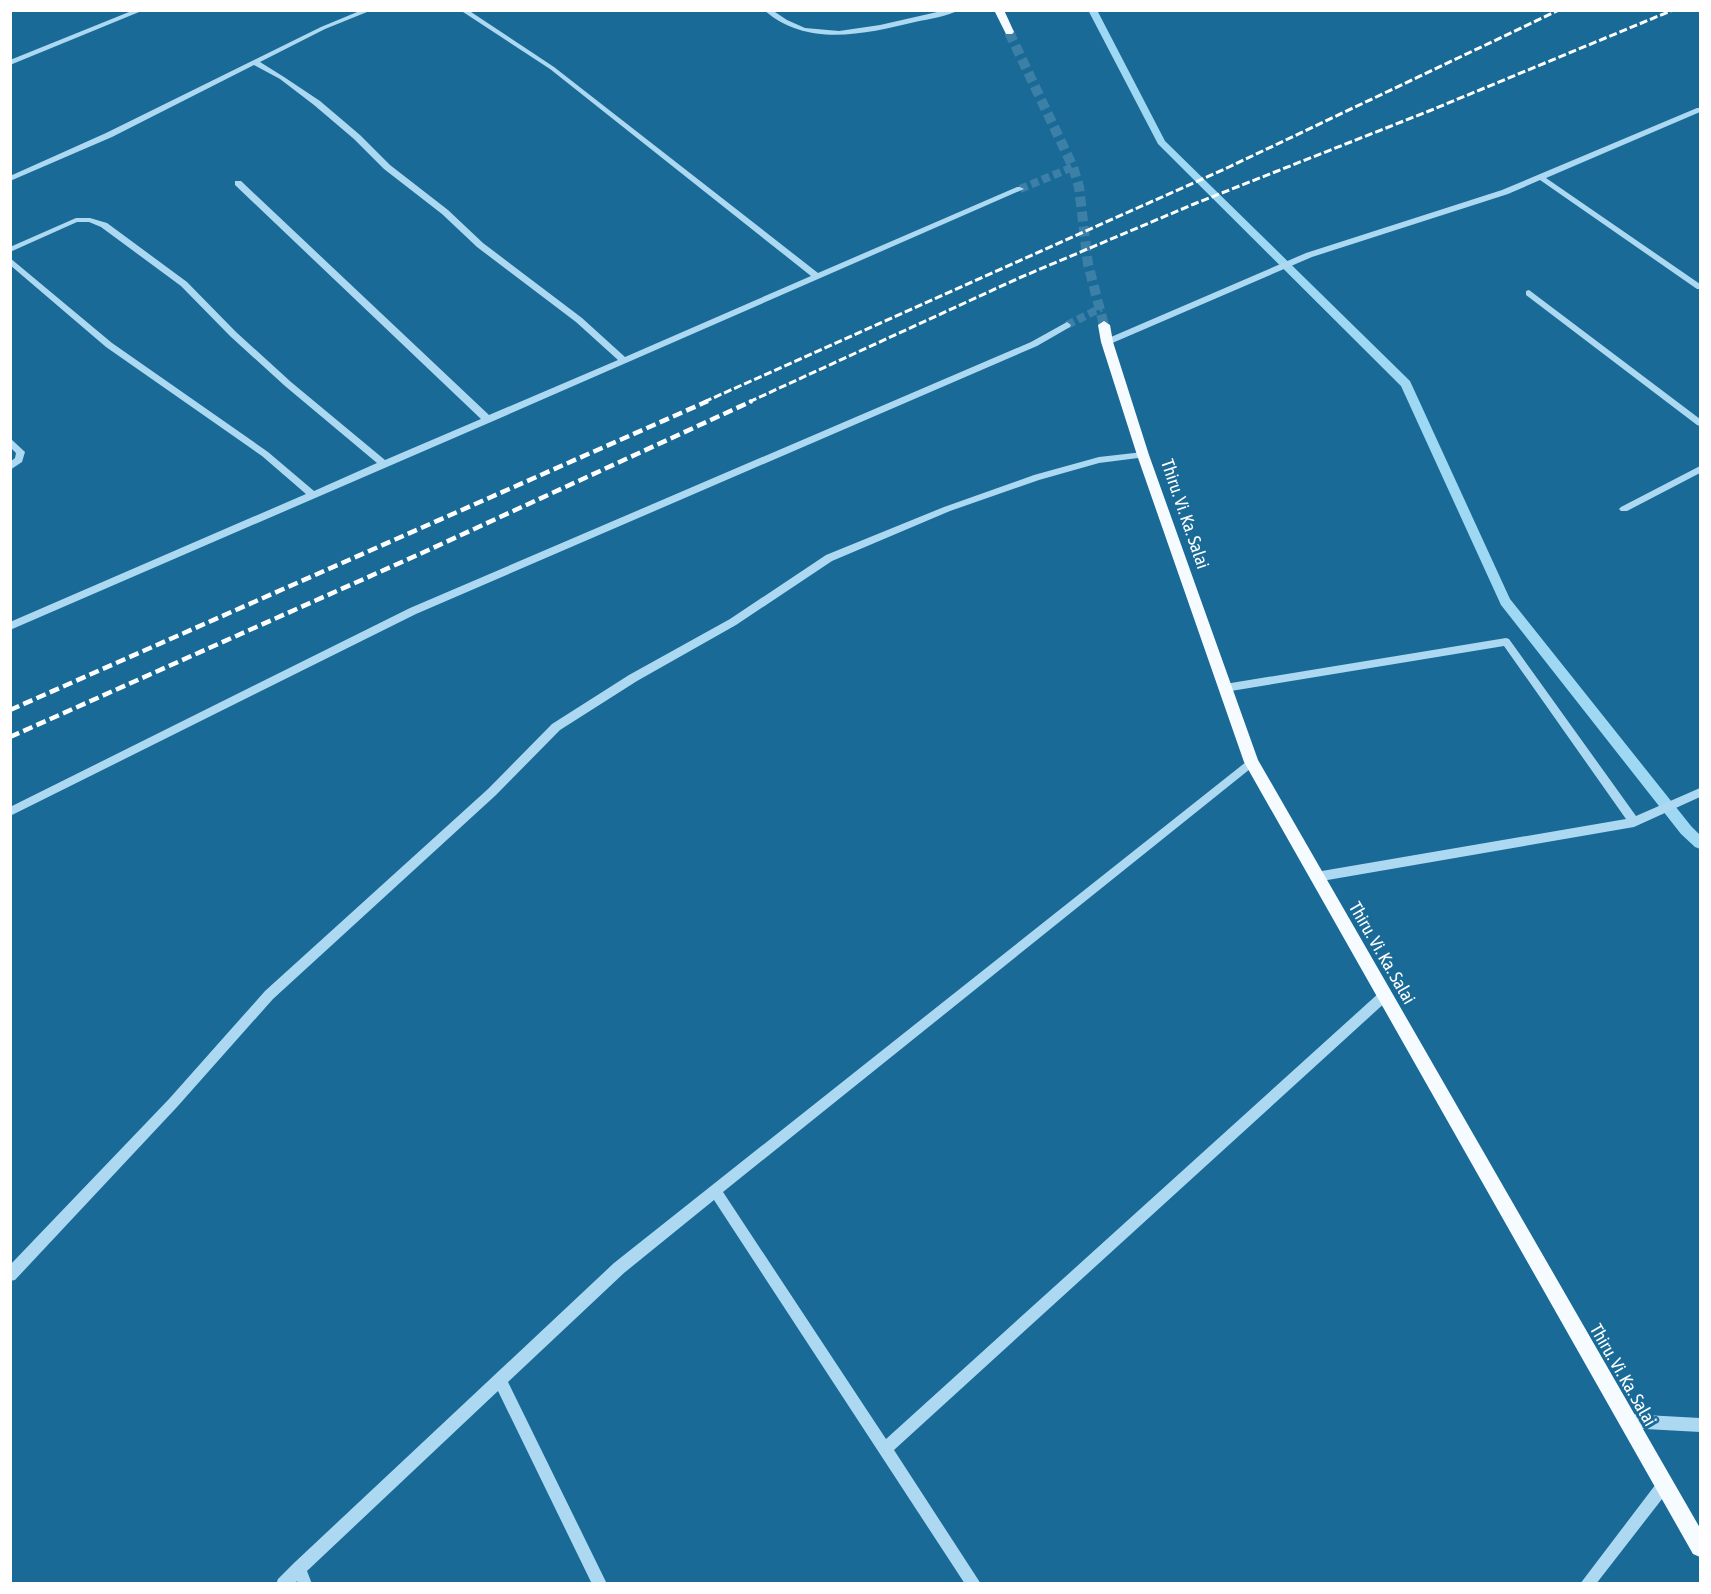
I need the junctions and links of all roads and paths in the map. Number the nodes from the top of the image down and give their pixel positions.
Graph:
1 (141, 10) edge
2 (369, 10) edge
3 (463, 10) edge
4 (767, 10) edge
5 (957, 10) edge
6 (999, 10) edge
7 (123, 14) edge
8 (1009, 32) tunnel mouth
9 (10, 63) edge
10 (254, 63) junction
11 (1701, 110) edge
12 (1540, 177) junction
13 (10, 179) edge
14 (238, 183) dead end
15 (1020, 189) tunnel mouth
16 (10, 250) edge
17 (10, 260) edge
18 (818, 277) junction
19 (1701, 287) edge
20 (1529, 293) dead end
21 (1104, 325) tunnel mouth
22 (1067, 326) tunnel mouth
23 (1107, 342) junction
24 (624, 361) junction
25 (488, 420) junction
26 (1701, 423) edge
27 (10, 441) edge
28 (1143, 455) junction
29 (384, 464) junction
30 (10, 467) edge
31 (1701, 470) edge
32 (313, 495) junction
33 (1624, 509) dead end
34 (10, 626) edge
35 (1225, 688) junction
36 (1251, 762) junction
37 (1695, 795) edge
38 (10, 812) edge
39 (1634, 822) junction
40 (1316, 877) junction
41 (1384, 996) junction
42 (715, 1191) junction
43 (10, 1275) edge
44 (500, 1381) junction
45 (1626, 1421) junction
46 (1701, 1425) edge
47 (885, 1449) junction
48 (1664, 1485) junction
49 (1701, 1547) edge
50 (299, 1568) junction
51 (283, 1584) edge
52 (305, 1584) edge
53 (600, 1584) edge
54 (974, 1584) edge
55 (1587, 1584) edge

1 - 7 street
2 - 10 street
3 - 18 street
4 - 5 street
6 - 8 main road
7 - 9 street
10 - 13 street
10 - 24 street
11 - 12 street
12 - 19 street
12 - 23 street
14 - 25 street
15 - 18 street
16 - 29 street
17 - 32 street
18 - 24 street
20 - 26 street
21 - 23 main road, Thiru. Vi. Ka. Salai
22 - 38 street
23 - 28 main road, Thiru. Vi. Ka. Salai
24 - 25 street
25 - 29 street
27 - 30 street
28 - 35 main road, Thiru. Vi. Ka. Salai
28 - 43 street
29 - 32 street
31 - 33 street
32 - 34 street
35 - 36 main road, Thiru. Vi. Ka. Salai
35 - 39 street
36 - 40 main road, Thiru. Vi. Ka. Salai
36 - 42 street
37 - 39 street
39 - 40 street
40 - 41 main road, Thiru. Vi. Ka. Salai
41 - 45 main road, Thiru. Vi. Ka. Salai
41 - 47 street
42 - 44 street
42 - 47 street
44 - 50 street
44 - 53 street
45 - 46 street
45 - 48 main road, Thiru. Vi. Ka. Salai
47 - 54 street
48 - 49 main road, Thiru. Vi. Ka. Salai
48 - 55 street
50 - 51 street
50 - 52 street

